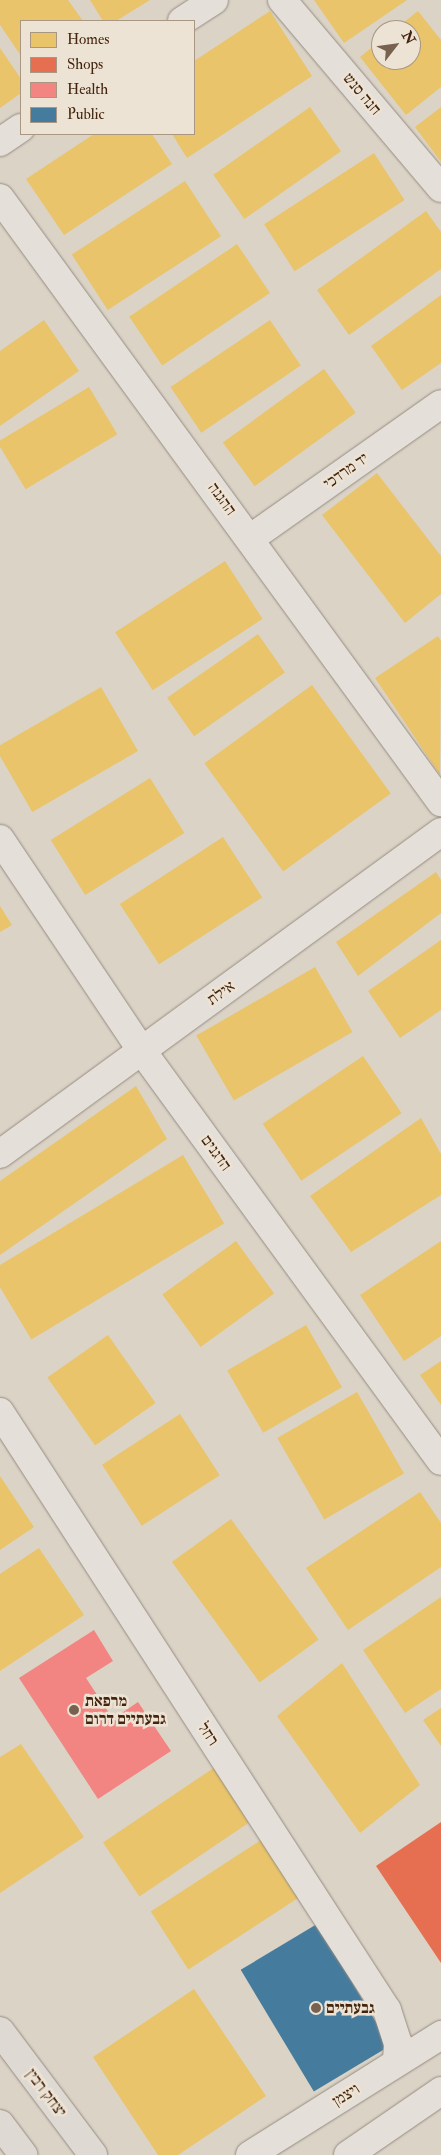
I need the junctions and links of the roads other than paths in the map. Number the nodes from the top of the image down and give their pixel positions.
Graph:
1 (214, 0) edge
2 (282, 0) edge
3 (184, 20) edge
4 (20, 129) edge
5 (0, 142) edge
6 (441, 188) edge
7 (0, 198) edge
8 (441, 404) edge
9 (251, 538) junction
10 (441, 802) edge
11 (441, 832) edge
12 (0, 839) edge
13 (142, 1051) junction
14 (0, 1154) edge
15 (0, 1412) edge
16 (441, 1461) edge
17 (0, 2030) edge
18 (441, 2034) edge
19 (397, 2062) junction
20 (441, 2090) edge
21 (0, 2124) edge
22 (23, 2155) edge
23 (93, 2155) edge
24 (250, 2155) edge
25 (348, 2155) edge

1 - 3 street
2 - 6 street, חנה סנש
4 - 5 street
7 - 9 street, ההגנה
8 - 9 street, יד מרדכי
9 - 10 street, ההגנה
11 - 13 street, אילת
12 - 13 street, הדגנים
13 - 14 street, אילת
13 - 16 street, הדגנים
15 - 19 street, רחל
17 - 23 main road, יצחק רבין
18 - 19 street, ויצמן
19 - 24 street, ויצמן
20 - 25 street
21 - 22 main road

